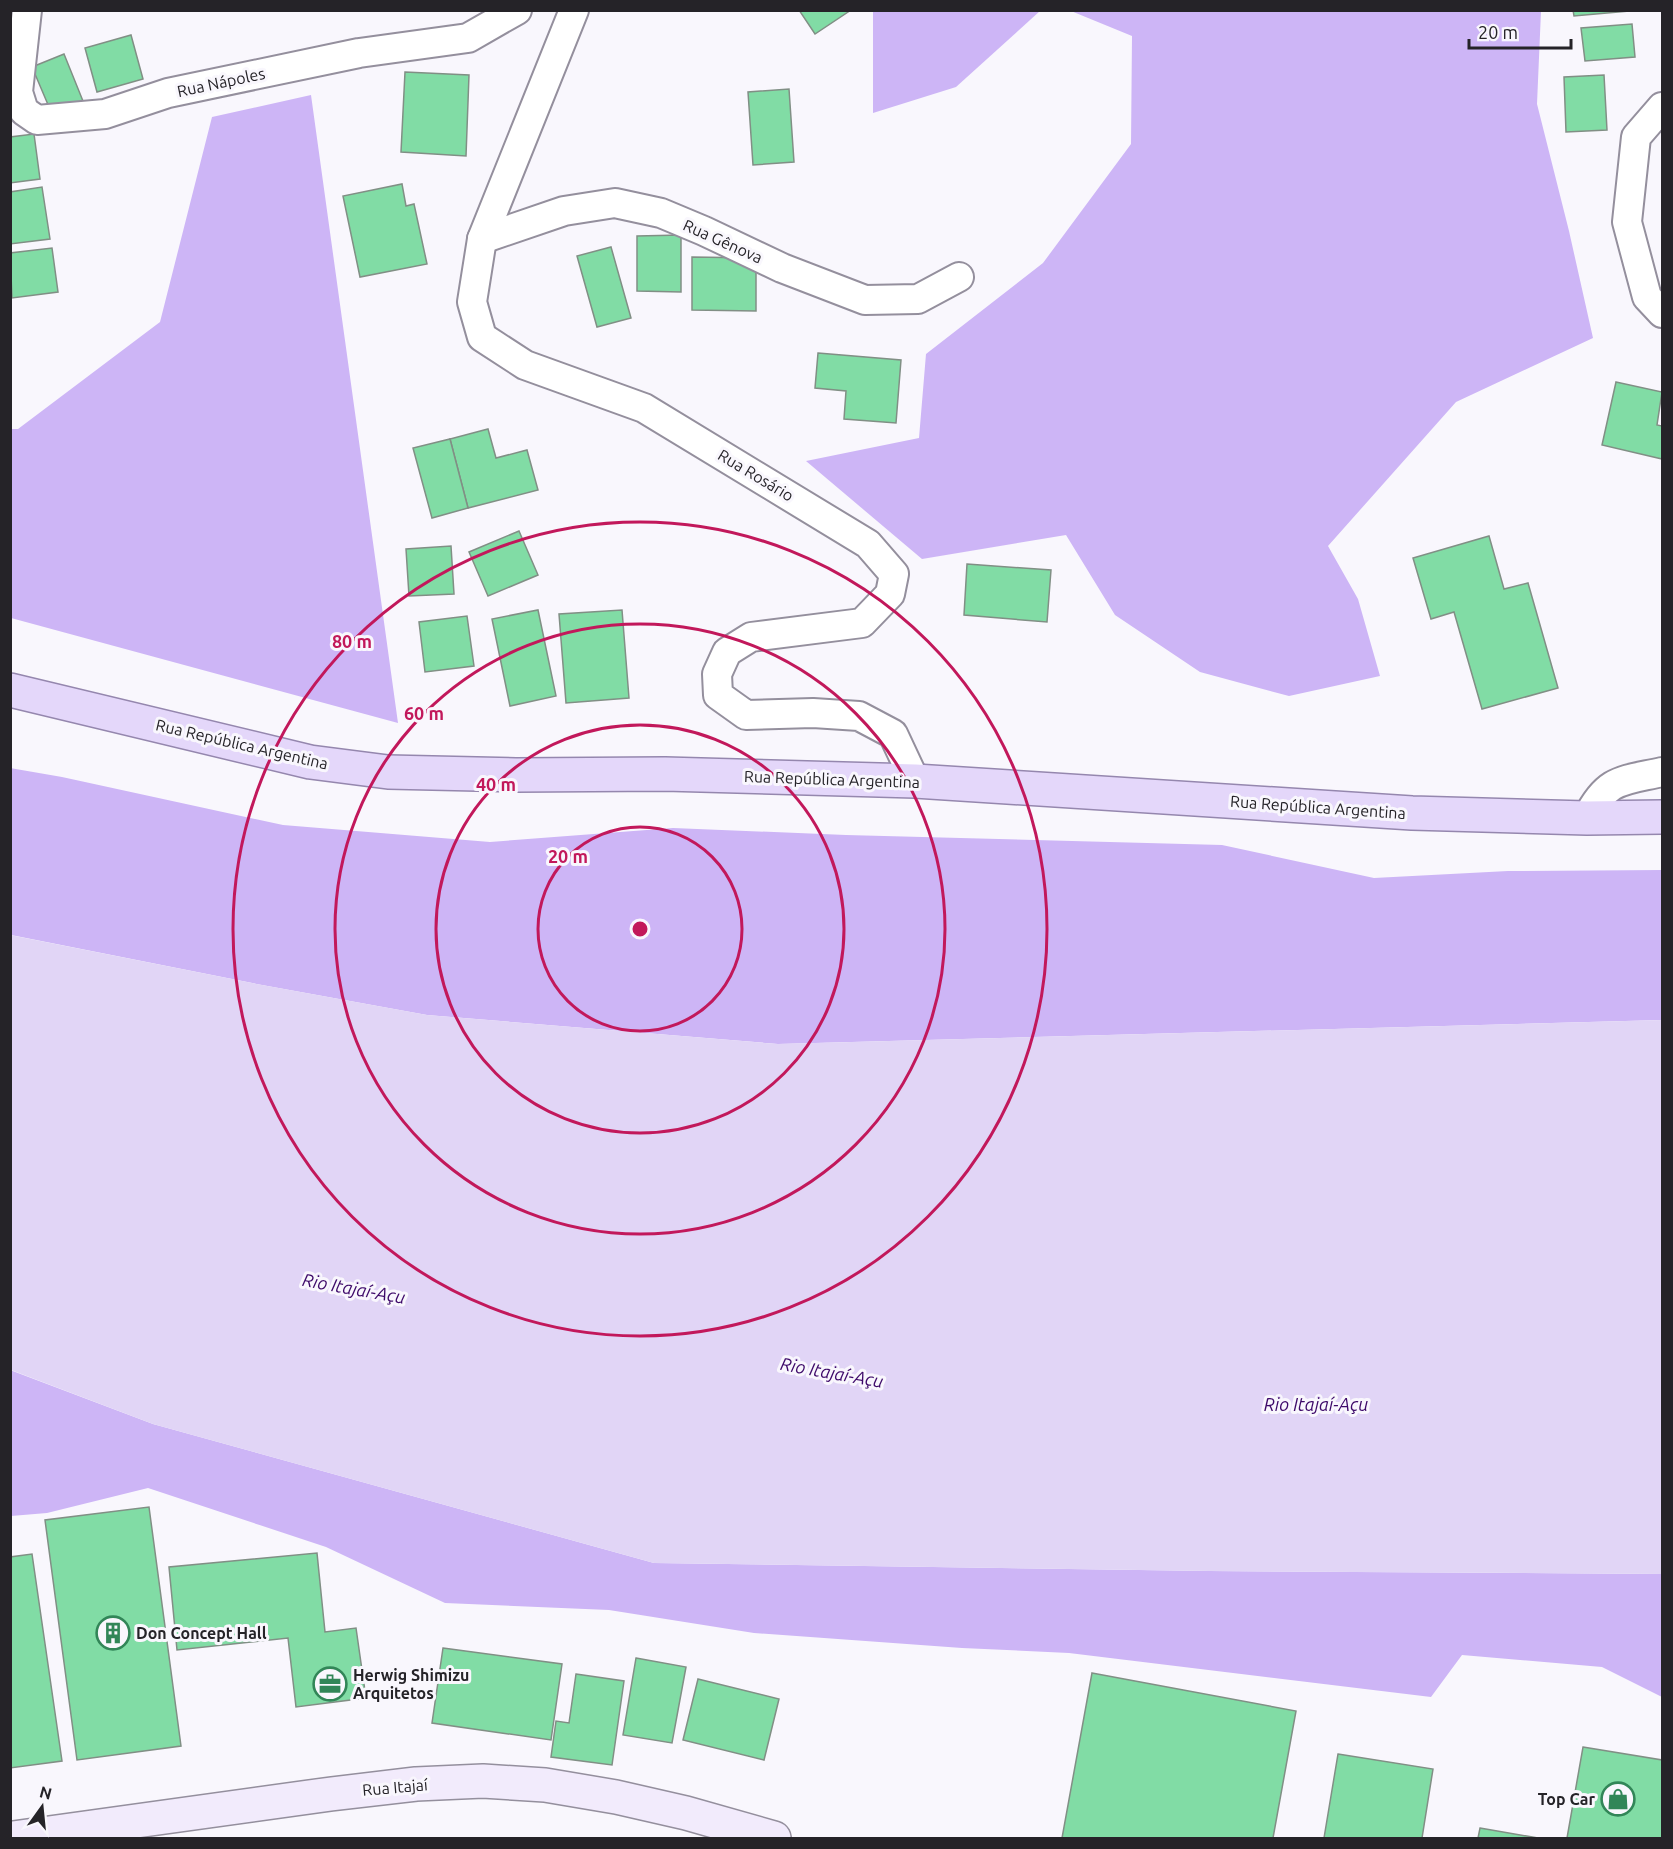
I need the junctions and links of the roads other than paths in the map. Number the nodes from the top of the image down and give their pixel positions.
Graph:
1 (27, 10) edge
2 (517, 10) edge
3 (574, 10) edge
4 (1662, 107) edge
5 (482, 239) junction
6 (959, 277) dead end
7 (1662, 313) edge
8 (10, 690) edge
9 (1662, 772) edge
10 (915, 781) junction
11 (1662, 817) edge
12 (1587, 818) junction
13 (86, 1833) edge
14 (13, 1839) edge
15 (774, 1839) edge

1 - 2 street, Rua Nápoles
3 - 5 street, Rua Rosário
4 - 7 street
5 - 6 street, Rua Gênova
5 - 10 street, Rua Rosário
8 - 10 main road, Rua República Argentina
9 - 12 street
10 - 12 main road, Rua República Argentina
11 - 12 main road, Rua República Argentina
13 - 14 main road, Rua Itajaí
13 - 15 main road, Rua Itajaí

